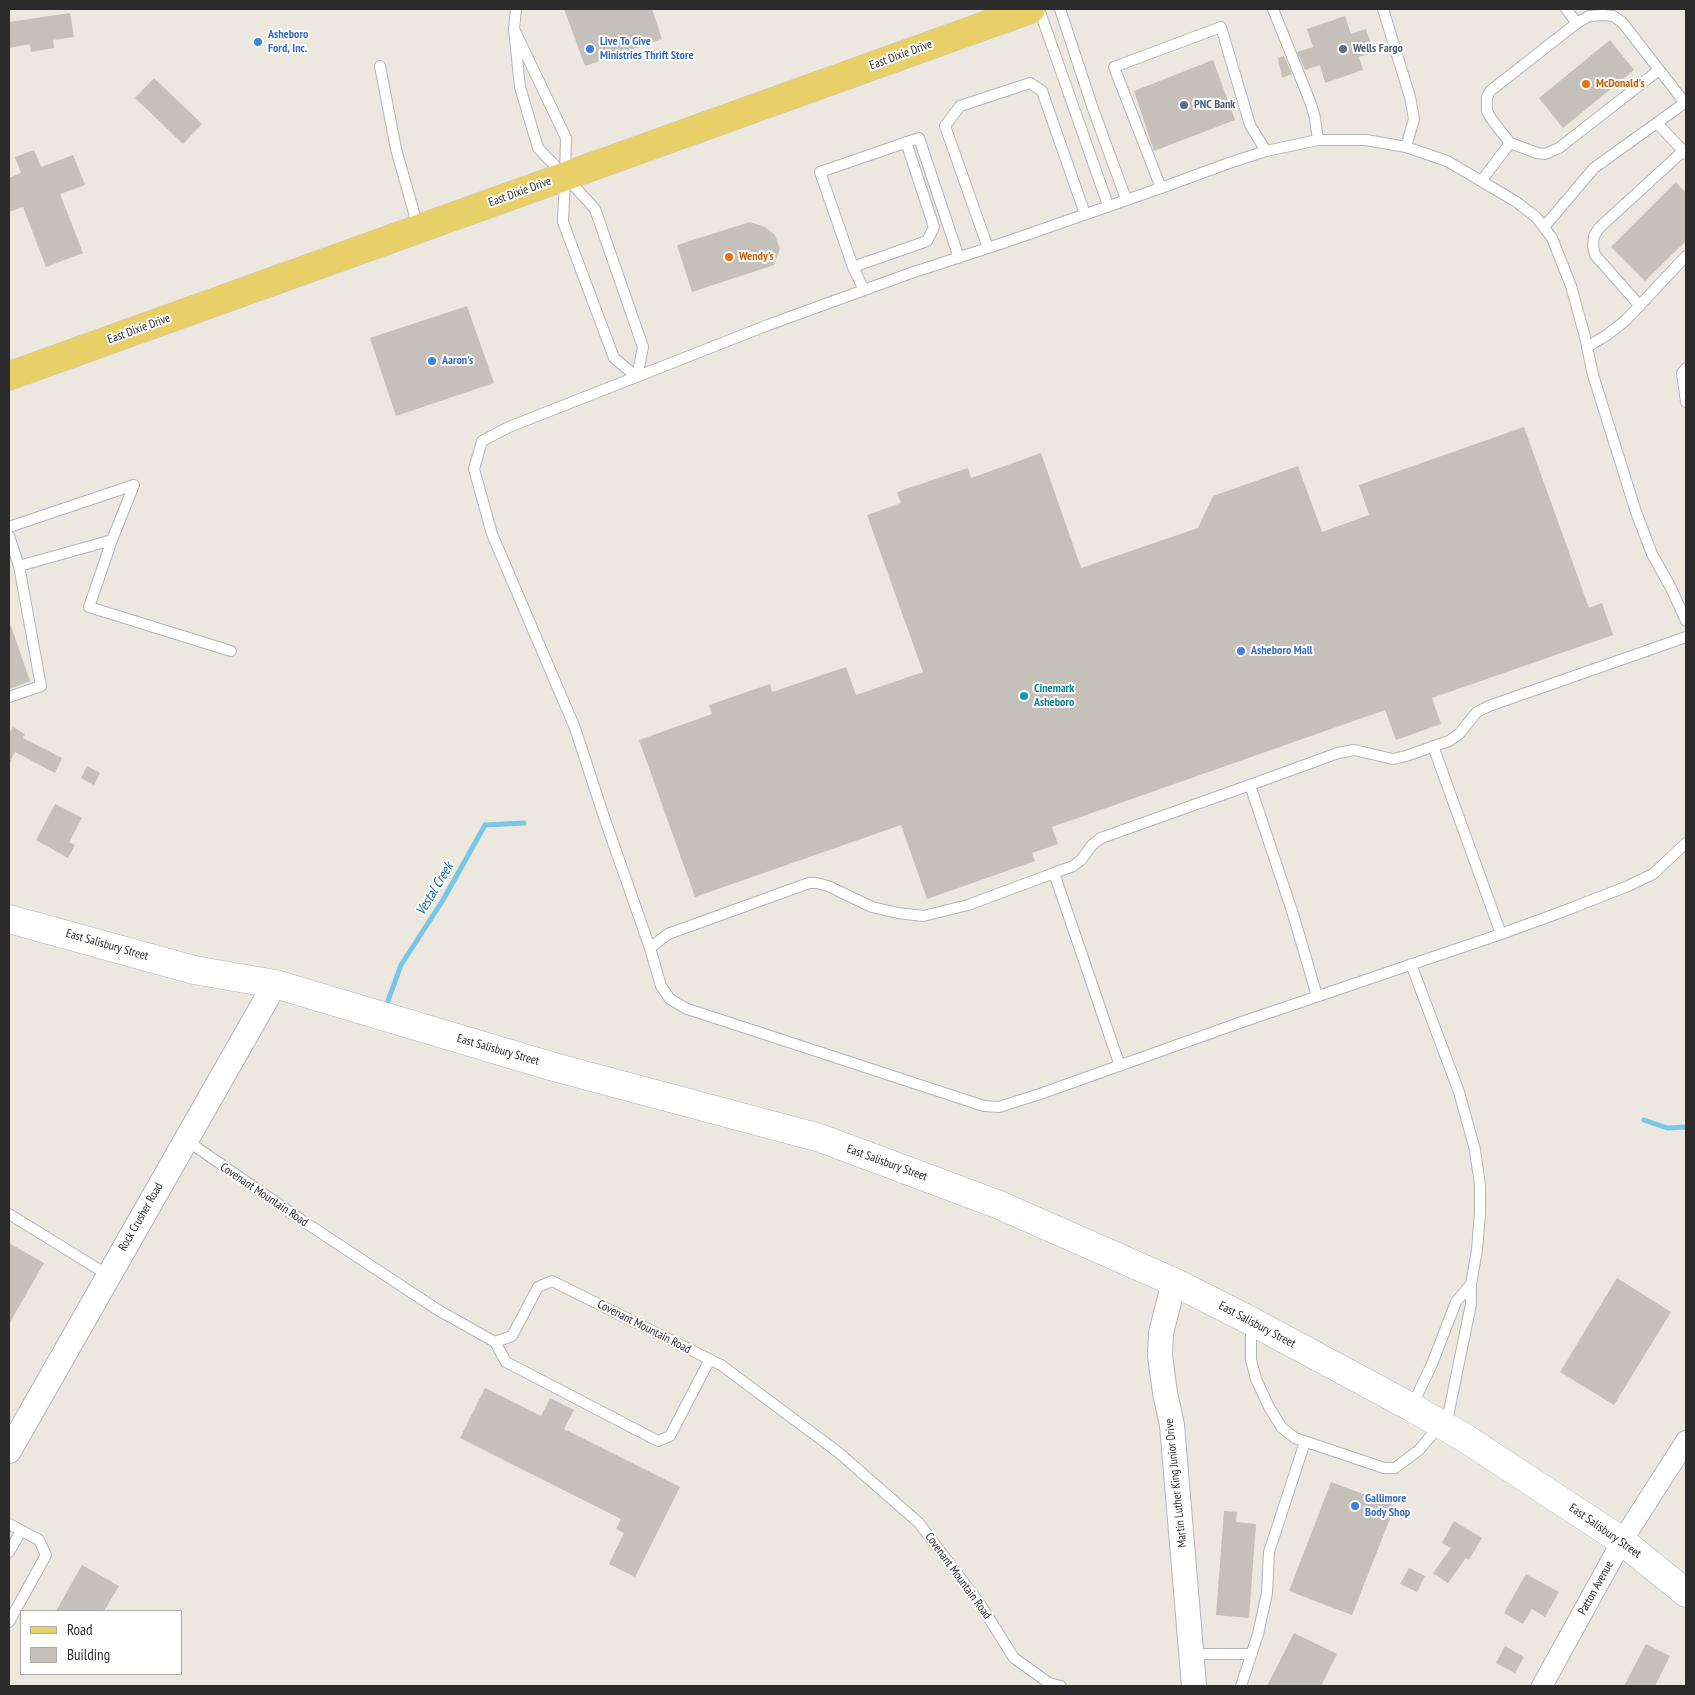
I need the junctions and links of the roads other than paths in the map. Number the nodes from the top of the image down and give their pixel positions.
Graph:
1 (516, 9) edge
2 (1031, 9) edge
3 (1039, 9) edge
4 (1060, 9) edge
5 (1273, 9) edge
6 (1383, 9) edge
7 (1566, 9) edge
8 (1577, 23) junction
9 (514, 29) junction
10 (380, 66) dead end
11 (1659, 70) junction
12 (1685, 102) edge
13 (1657, 123) junction
14 (1318, 140) junction
15 (906, 142) junction
16 (1510, 143) junction
17 (1406, 147) junction
18 (1266, 151) junction
19 (1685, 152) edge
20 (565, 176) junction
21 (1482, 180) junction
22 (1161, 188) junction
23 (1126, 199) junction
24 (1108, 206) junction
25 (1085, 214) junction
26 (418, 228) junction
27 (1544, 228) junction
28 (988, 248) junction
29 (1686, 256) edge
30 (959, 258) junction
31 (853, 267) junction
32 (864, 290) junction
33 (1640, 306) junction
34 (1587, 347) junction
35 (1686, 368) edge
36 (9, 376) edge
37 (637, 377) junction
38 (1686, 402) edge
39 (9, 527) edge
40 (9, 536) edge
41 (112, 540) junction
42 (19, 566) junction
43 (1686, 620) edge
44 (1686, 637) edge
45 (231, 651) dead end
46 (9, 697) edge
47 (1433, 746) junction
48 (1250, 785) junction
49 (1686, 843) edge
50 (1054, 873) junction
51 (9, 919) edge
52 (1501, 934) junction
53 (650, 948) junction
54 (1411, 964) junction
55 (274, 984) junction
56 (1317, 996) junction
57 (1120, 1066) junction
58 (186, 1140) junction
59 (9, 1214) edge
60 (108, 1275) junction
61 (1174, 1282) junction
62 (1471, 1284) junction
63 (1251, 1321) junction
64 (495, 1342) junction
65 (710, 1359) junction
66 (1411, 1407) junction
67 (1443, 1425) junction
68 (1686, 1441) edge
69 (1305, 1442) junction
70 (9, 1451) edge
71 (9, 1524) edge
72 (21, 1531) junction
73 (1622, 1541) junction
74 (9, 1552) edge
75 (1686, 1593) edge
76 (9, 1622) edge
77 (1191, 1654) junction
78 (1252, 1654) junction
79 (1061, 1686) edge
80 (1194, 1686) edge
81 (1241, 1686) edge
82 (1542, 1686) edge

1 - 9 lane
2 - 20 main road, East Dixie Drive
3 - 24 lane
4 - 23 lane
5 - 14 lane
6 - 17 lane
7 - 8 lane
8 - 11 lane
8 - 16 lane
9 - 20 lane
9 - 20 lane
10 - 26 lane
11 - 12 lane
11 - 16 lane
12 - 13 lane
13 - 19 lane
13 - 27 lane
14 - 17 lane
14 - 18 lane
15 - 30 lane
15 - 31 lane
15 - 31 lane
16 - 21 lane
17 - 21 lane
18 - 22 lane
18 - 22 lane
19 - 33 lane
20 - 26 main road, East Dixie Drive
20 - 37 lane
20 - 37 lane
21 - 27 lane
22 - 23 lane
23 - 24 lane
24 - 25 lane
25 - 28 lane
25 - 28 lane
26 - 36 main road, East Dixie Drive
27 - 34 lane
28 - 30 lane
29 - 33 lane
30 - 32 lane
31 - 32 lane
32 - 37 lane
33 - 34 lane
34 - 43 lane
35 - 38 lane
37 - 53 lane
39 - 41 lane
40 - 42 lane
41 - 42 lane
41 - 45 lane
42 - 46 lane
44 - 47 lane
47 - 48 lane
47 - 52 lane
48 - 50 lane
48 - 56 lane
49 - 52 lane
50 - 53 lane
50 - 57 lane
51 - 55 main road, East Salisbury Street
52 - 54 lane
53 - 57 lane
54 - 56 lane
54 - 62 lane
55 - 58 street, Rock Crusher Road
55 - 61 main road, East Salisbury Street
56 - 57 lane
58 - 60 street, Rock Crusher Road
58 - 64 lane, Covenant Mountain Road
59 - 60 lane
60 - 70 street, Rock Crusher Road
61 - 63 main road, East Salisbury Street
61 - 77 street, Martin Luther King Junior Drive
62 - 66 lane
62 - 67 lane
63 - 66 main road, East Salisbury Street
63 - 69 lane
64 - 65 lane, Covenant Mountain Road
64 - 65 lane
65 - 79 lane, Covenant Mountain Road
66 - 67 main road, East Salisbury Street
67 - 69 lane
67 - 73 main road, East Salisbury Street
68 - 73 street, Patton Avenue
69 - 78 lane
71 - 72 lane
72 - 74 lane
72 - 76 lane
73 - 75 main road, East Salisbury Street
73 - 82 street, Patton Avenue
77 - 78 lane
77 - 80 street, Martin Luther King Junior Drive
78 - 81 lane

